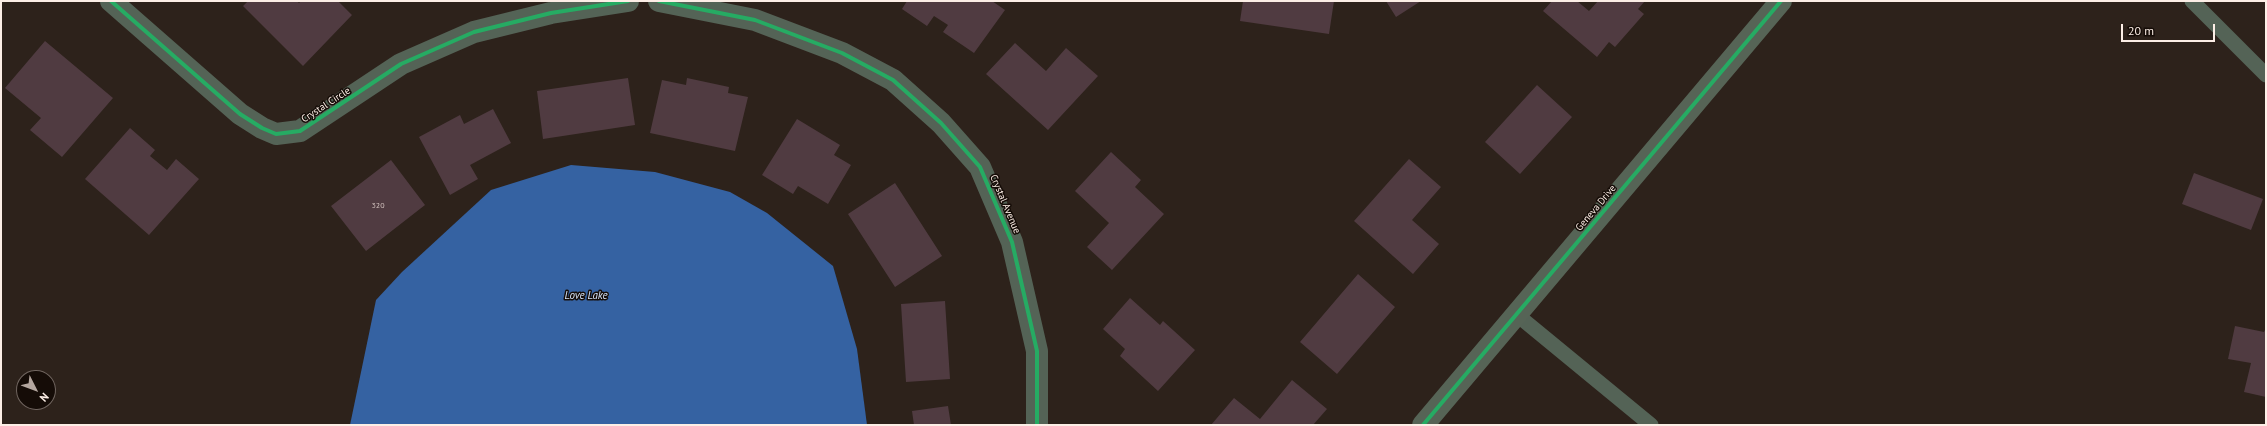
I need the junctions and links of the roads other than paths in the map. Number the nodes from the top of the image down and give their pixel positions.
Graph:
1 (111, 1) edge
2 (628, 1) edge
3 (659, 1) edge
4 (1781, 1) edge
5 (2192, 1) edge
6 (2266, 75) edge
7 (1516, 314) junction
8 (1037, 425) edge
9 (1423, 425) edge
10 (1652, 425) edge

1 - 2 street, Crystal Circle
3 - 8 street, Crystal Avenue
4 - 7 main road, Geneva Drive
5 - 6 lane
7 - 9 main road, Geneva Drive
7 - 10 lane

